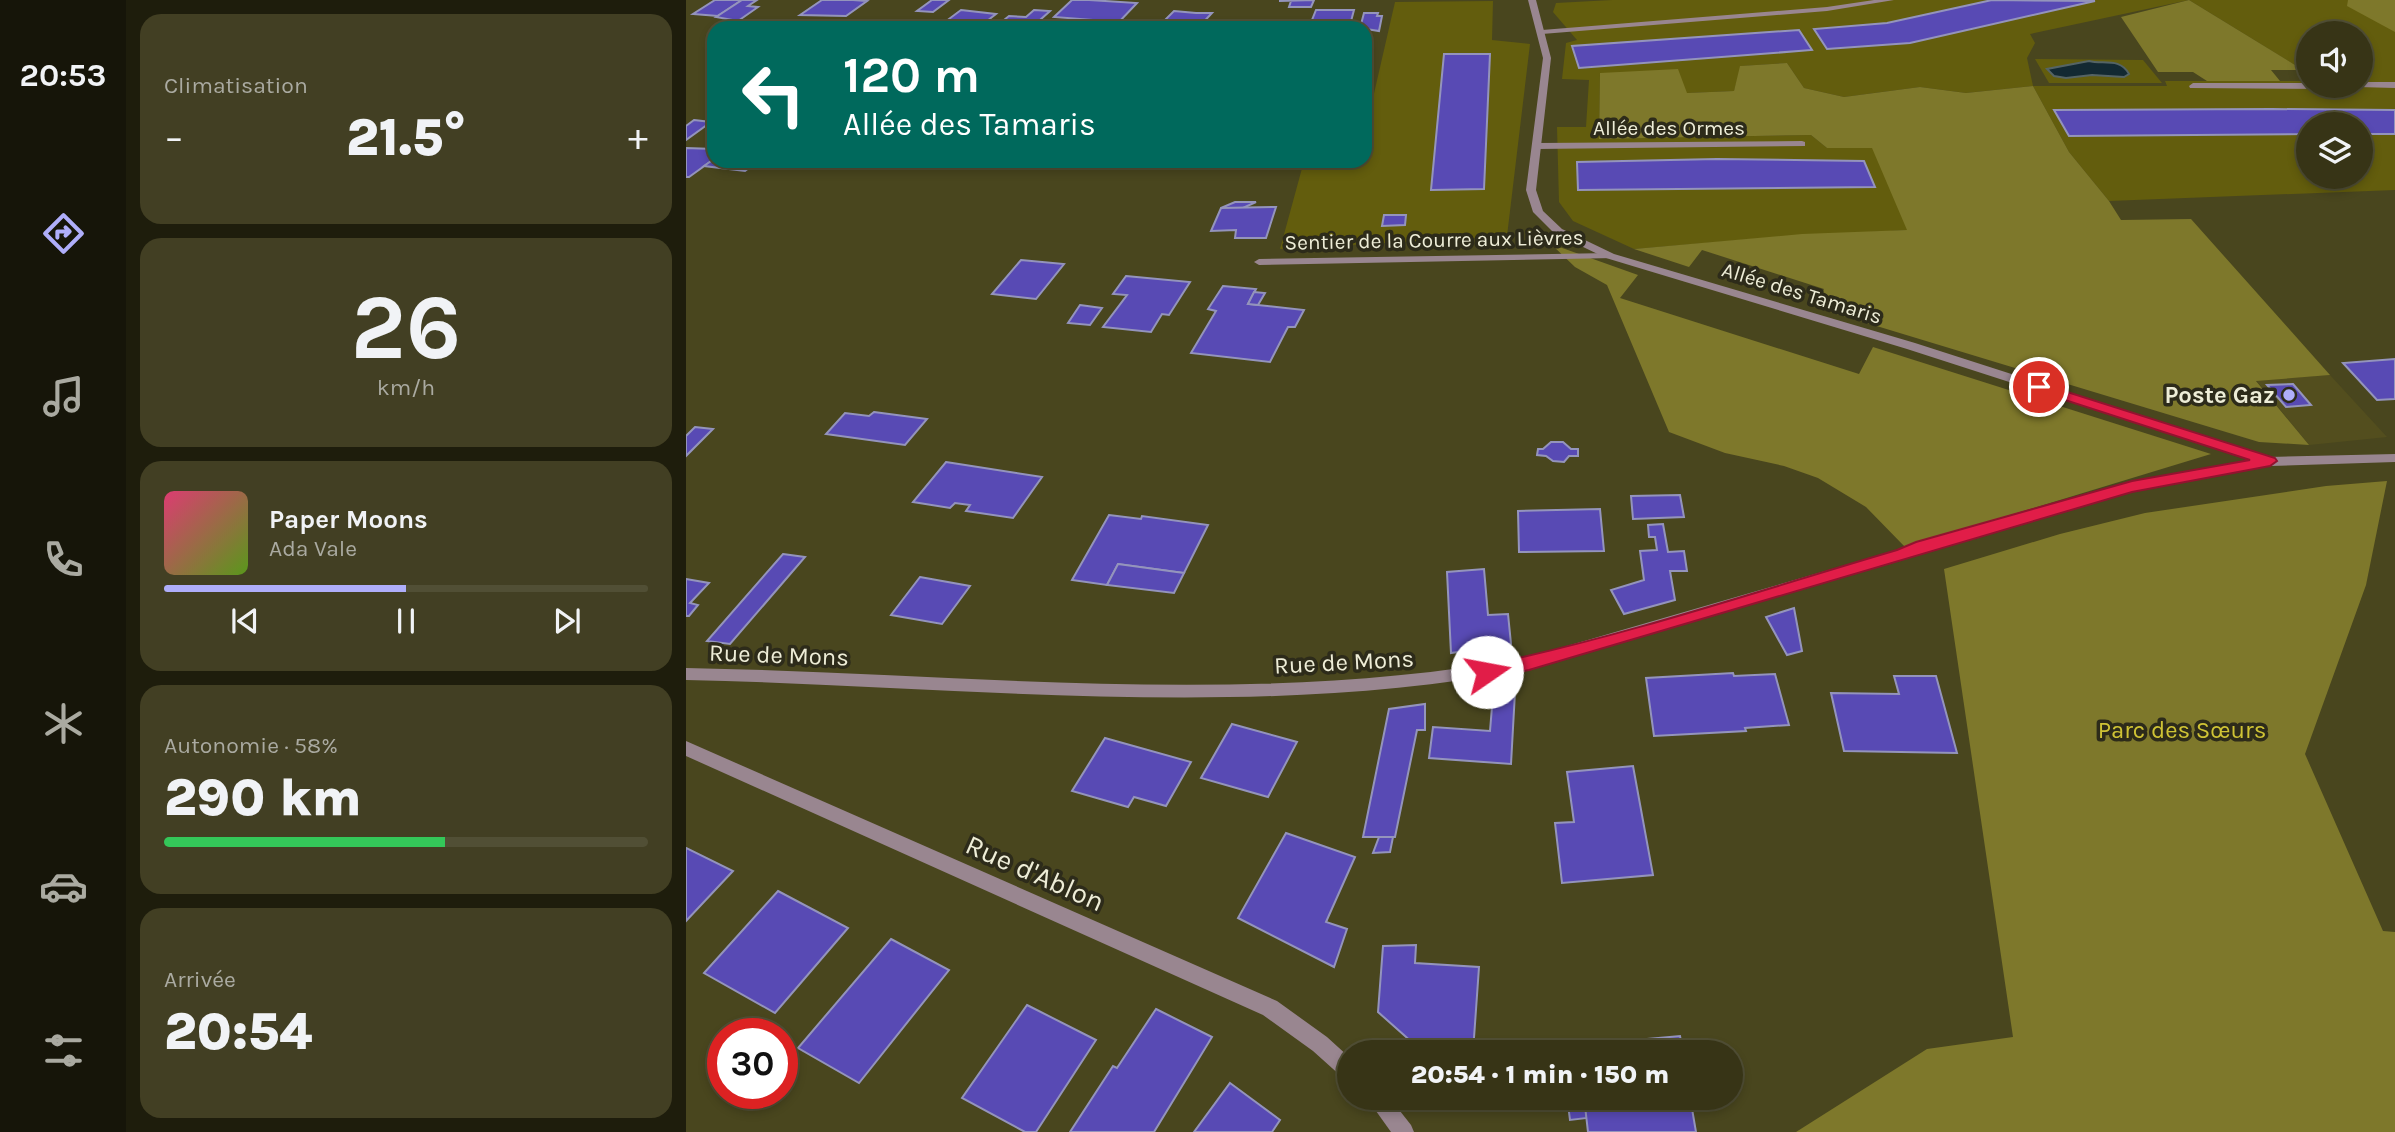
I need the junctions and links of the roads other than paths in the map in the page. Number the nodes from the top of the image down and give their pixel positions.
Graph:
1 (1532, 0) edge
2 (1890, 0) edge
3 (1542, 33) junction
4 (2373, 85) edge
5 (2395, 85) edge
6 (2193, 86) dead end
7 (2296, 86) edge
8 (1802, 144) dead end
9 (1537, 146) junction
10 (1610, 256) junction
11 (1259, 262) dead end
12 (2395, 458) edge
13 (2270, 461) junction
14 (686, 674) edge
15 (686, 748) edge
16 (1337, 1059) edge
17 (1386, 1110) edge
18 (1404, 1132) edge

1 - 3 street, Allée des Tamaris
2 - 3 street
3 - 9 street, Allée des Tamaris
4 - 5 street
6 - 7 street
8 - 9 street, Allée des Ormes
9 - 10 street, Allée des Tamaris
10 - 11 street, Sentier de la Courre aux Lièvres
10 - 13 street, Allée des Tamaris
12 - 13 street, Rue de Mons
13 - 14 street, Rue de Mons
15 - 16 street, Rue d'Ablon
17 - 18 street

